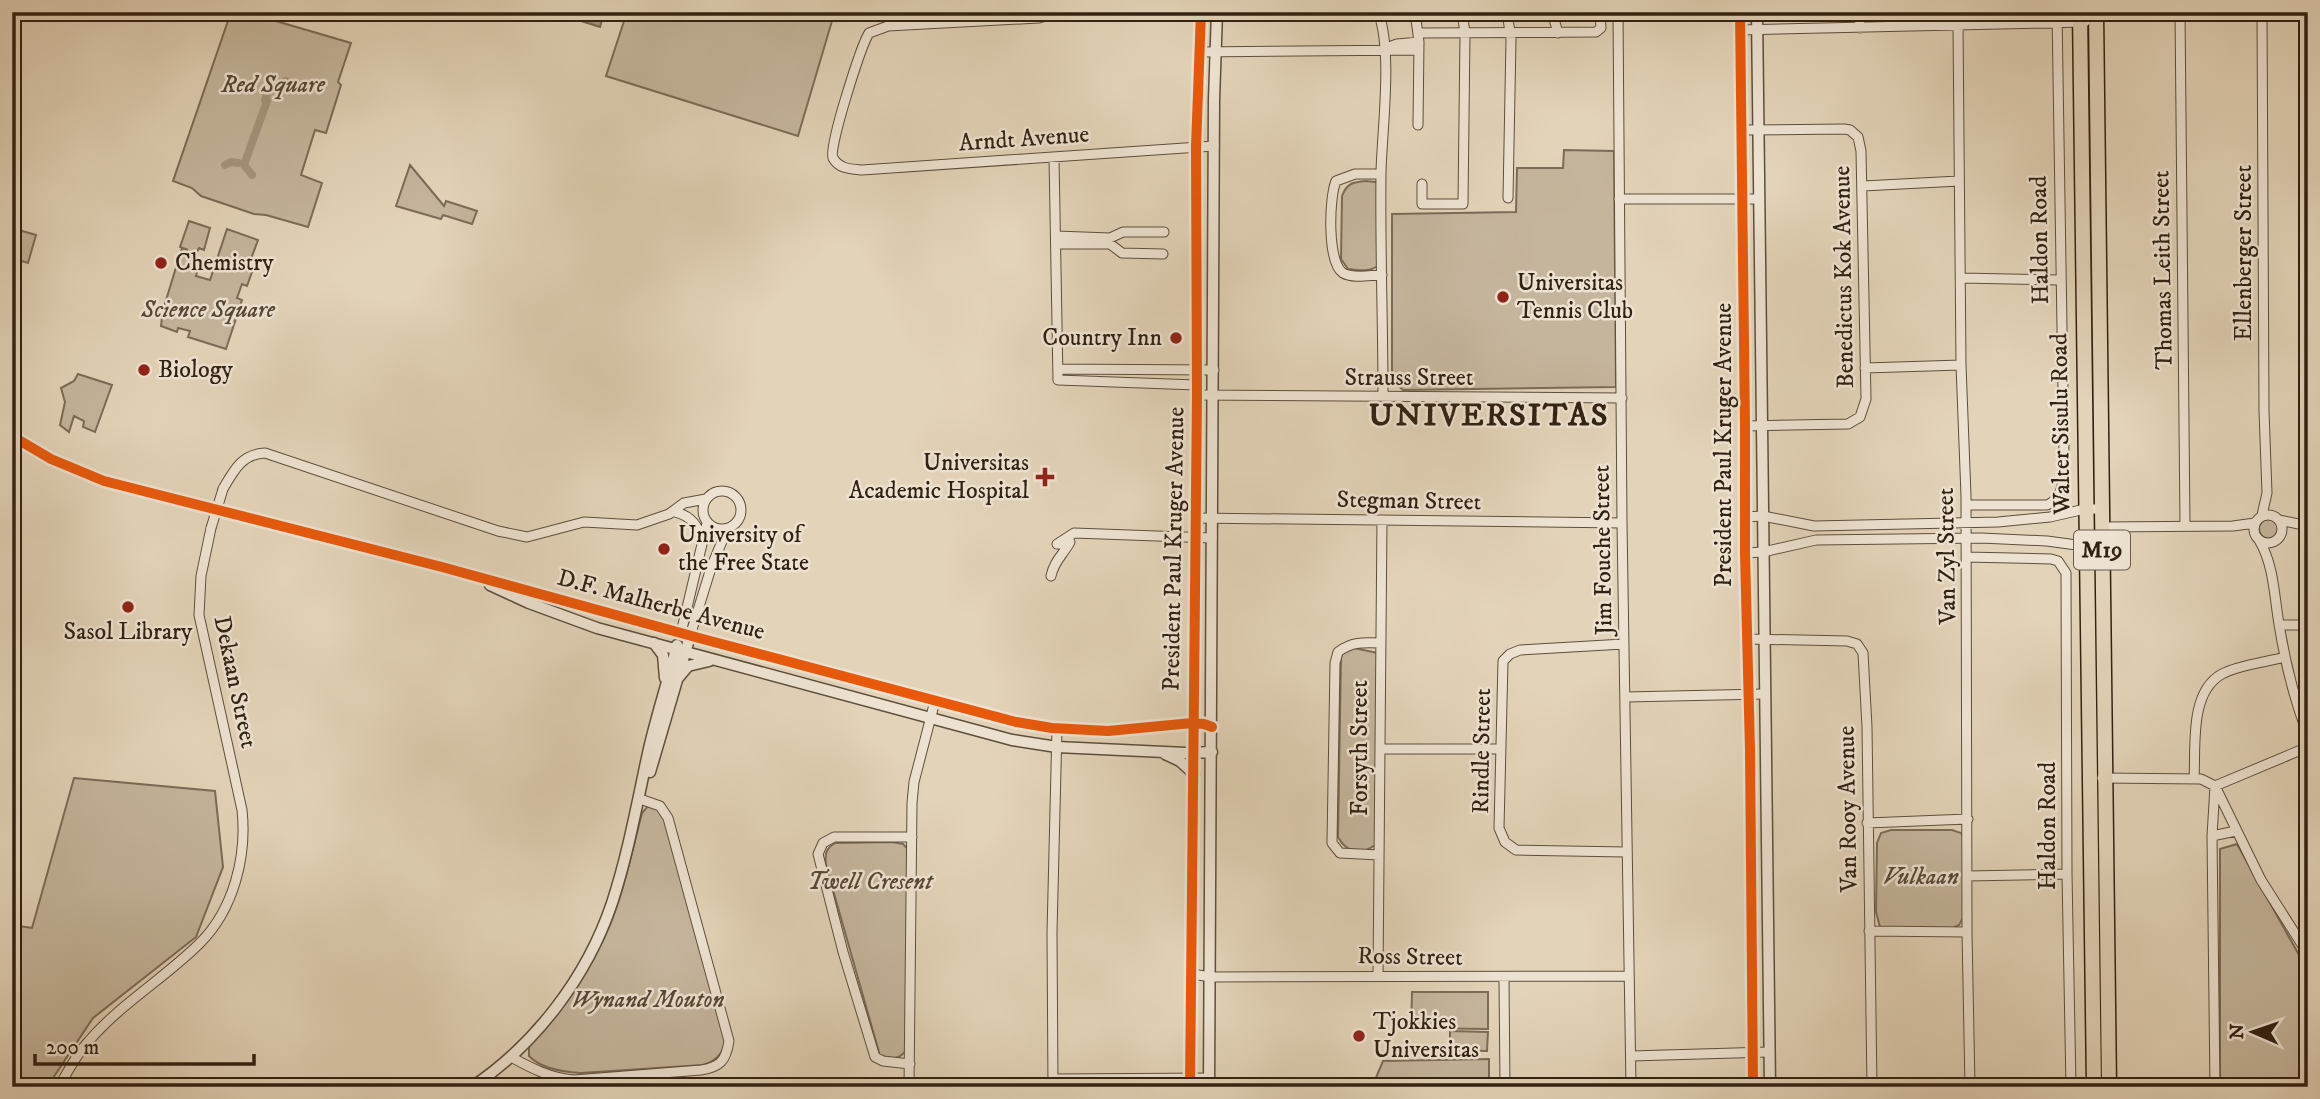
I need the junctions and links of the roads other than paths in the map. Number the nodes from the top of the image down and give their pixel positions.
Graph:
1 (1058, 12) edge
2 (1201, 12) edge
3 (1217, 12) edge
4 (1378, 12) edge
5 (1415, 12) edge
6 (1462, 12) edge
7 (1507, 12) edge
8 (1552, 12) edge
9 (1600, 12) edge
10 (1618, 12) edge
11 (1740, 12) edge
12 (1757, 12) edge
13 (1859, 12) edge
14 (2057, 12) edge
15 (2180, 12) edge
16 (2262, 12) edge
17 (2096, 17) edge
18 (2080, 18) edge
19 (2057, 24) junction
20 (1958, 25) junction
21 (1860, 28) junction
22 (1757, 29) junction
23 (1740, 30) junction
24 (1465, 33) junction
25 (1510, 33) junction
26 (1558, 33) junction
27 (1419, 42) junction
28 (1384, 49) junction
29 (1199, 52) junction
30 (1215, 52) junction
31 (1418, 125) dead end
32 (1742, 130) junction
33 (1759, 130) junction
34 (2081, 138) junction
35 (2097, 139) junction
36 (1214, 146) junction
37 (1196, 147) junction
38 (1054, 157) junction
39 (1381, 174) junction
40 (1959, 181) junction
41 (1422, 184) dead end
42 (1863, 186) junction
43 (1508, 198) dead end
44 (1619, 199) junction
45 (1743, 199) junction
46 (1759, 199) junction
47 (2098, 226) junction
48 (2082, 227) junction
49 (1164, 232) dead end
50 (1056, 240) junction
51 (1163, 254) dead end
52 (1382, 275) junction
53 (1962, 278) junction
54 (2059, 280) junction
55 (2083, 314) junction
56 (2099, 314) junction
57 (1961, 365) junction
58 (1865, 368) junction
59 (1058, 369) junction
60 (1214, 370) junction
61 (1197, 371) junction
62 (1197, 390) junction
63 (1214, 395) junction
64 (1383, 397) junction
65 (1622, 398) junction
66 (2084, 422) junction
67 (2101, 422) junction
68 (1745, 426) junction
69 (1761, 426) junction
70 (12, 436) edge
71 (83, 473) tunnel mouth
72 (104, 481) tunnel mouth
73 (2267, 493) junction
74 (706, 499) junction
75 (1966, 505) junction
76 (2085, 509) junction
77 (2102, 509) junction
78 (672, 513) junction
79 (1763, 516) junction
80 (1744, 517) junction
81 (1196, 518) junction
82 (1213, 518) junction
83 (2277, 518) junction
84 (2258, 519) junction
85 (706, 520) junction
86 (1382, 520) junction
87 (1966, 522) junction
88 (1622, 523) junction
89 (2185, 526) junction
90 (2233, 526) junction
91 (2305, 526) edge
92 (2102, 527) junction
93 (727, 529) junction
94 (2279, 537) junction
95 (1195, 538) junction
96 (1212, 538) junction
97 (1966, 538) junction
98 (2257, 538) junction
99 (703, 544) junction
100 (2085, 547) junction
101 (2102, 547) junction
102 (1763, 552) junction
103 (1745, 553) junction
104 (1966, 557) junction
105 (2271, 569) junction
106 (472, 576) junction
107 (1051, 576) dead end
108 (2087, 605) junction
109 (2103, 605) junction
110 (2279, 625) junction
111 (2308, 625) edge
112 (685, 634) junction
113 (1747, 639) junction
114 (1765, 639) junction
115 (653, 643) junction
116 (1380, 643) junction
117 (1624, 644) junction
118 (681, 650) junction
119 (2285, 657) junction
120 (722, 662) junction
121 (676, 681) junction
122 (665, 691) junction
123 (1764, 694) junction
124 (1748, 695) junction
125 (1626, 697) junction
126 (935, 701) junction
127 (2088, 705) junction
128 (2104, 705) junction
129 (931, 718) junction
130 (1192, 723) junction
131 (1212, 727) junction
132 (1057, 728) junction
133 (2308, 734) edge
134 (1057, 747) junction
135 (2308, 747) edge
136 (1381, 749) junction
137 (1500, 749) junction
138 (1157, 751) junction
139 (1212, 752) junction
140 (1193, 754) junction
141 (1194, 774) junction
142 (2089, 778) junction
143 (2105, 778) junction
144 (2194, 779) junction
145 (2215, 786) junction
146 (640, 798) junction
147 (1968, 818) junction
148 (1867, 823) junction
149 (2236, 831) junction
150 (2212, 836) junction
151 (912, 837) junction
152 (1626, 852) junction
153 (1378, 855) junction
154 (1767, 873) junction
155 (1751, 874) junction
156 (2067, 874) junction
157 (1967, 876) junction
158 (2091, 896) junction
159 (2106, 896) junction
160 (1869, 931) junction
161 (1967, 932) junction
162 (2308, 954) edge
163 (1192, 974) junction
164 (1378, 975) junction
165 (1628, 976) junction
166 (1211, 977) junction
167 (1504, 978) junction
168 (2100, 1009) junction
169 (1753, 1052) junction
170 (1769, 1052) junction
171 (1631, 1056) junction
172 (511, 1057) junction
173 (909, 1064) junction
174 (1190, 1082) edge
175 (1210, 1082) edge
176 (1053, 1083) edge
177 (60, 1087) edge
178 (472, 1087) edge
179 (909, 1087) edge
180 (1505, 1087) edge
181 (1631, 1087) edge
182 (1754, 1087) edge
183 (1770, 1087) edge
184 (1872, 1087) edge
185 (1970, 1087) edge
186 (2071, 1087) edge
187 (2094, 1087) edge
188 (2109, 1087) edge
189 (2215, 1087) edge

1 - 38 street, Arndt Avenue
2 - 29 street, President Paul Kruger Avenue
3 - 30 street, President Paul Kruger Avenue
4 - 28 street
5 - 27 street
6 - 24 street
7 - 25 street
8 - 26 street
9 - 26 street
10 - 44 street, Jim Fouche Street
11 - 23 street, President Paul Kruger Avenue
12 - 22 street, President Paul Kruger Avenue
13 - 21 street
14 - 19 street, Haldon Road
15 - 89 street, Thomas Leith Street
16 - 73 street, Ellenberger Street
17 - 18 street
17 - 35 highway, Walter Sisulu Road / M19
18 - 19 street
18 - 34 highway, Walter Sisulu Road / M19
19 - 20 street
19 - 54 street, Haldon Road
20 - 21 street
20 - 40 street, Van Zyl Street
21 - 22 street
22 - 23 street
22 - 33 street, President Paul Kruger Avenue
23 - 32 street, President Paul Kruger Avenue
24 - 25 street
24 - 27 street
24 - 41 street
25 - 26 street
25 - 43 street
27 - 28 street
27 - 31 street
28 - 30 street
28 - 39 street
29 - 30 street
29 - 37 street, President Paul Kruger Avenue
30 - 36 street, President Paul Kruger Avenue
32 - 33 street, Benedictus Kok Avenue
32 - 45 street, President Paul Kruger Avenue
33 - 42 street, Benedictus Kok Avenue
33 - 46 street, President Paul Kruger Avenue
34 - 35 highway
34 - 48 highway, Walter Sisulu Road / M19
35 - 47 highway, Walter Sisulu Road / M19
36 - 37 street, Arndt Avenue
36 - 60 street, President Paul Kruger Avenue
37 - 38 street, Arndt Avenue
37 - 61 street, President Paul Kruger Avenue
38 - 50 street
39 - 52 street
39 - 52 street
40 - 42 street
40 - 53 street, Van Zyl Street
42 - 58 street, Benedictus Kok Avenue
44 - 45 street
44 - 65 street, Jim Fouche Street
45 - 46 street
45 - 68 street, President Paul Kruger Avenue
46 - 69 street, President Paul Kruger Avenue
47 - 48 highway
47 - 56 highway, Walter Sisulu Road / M19
48 - 55 highway, Walter Sisulu Road / M19
49 - 50 street
50 - 51 street
50 - 59 street
52 - 64 street
53 - 54 street
53 - 57 street, Van Zyl Street
54 - 75 street, Haldon Road
55 - 56 highway
55 - 66 highway, Walter Sisulu Road / M19
56 - 67 highway, Walter Sisulu Road / M19
57 - 58 street
57 - 75 street, Van Zyl Street
58 - 69 street, Benedictus Kok Avenue
59 - 61 street
59 - 62 street, Strauss Street
60 - 61 street
60 - 63 street, President Paul Kruger Avenue
61 - 62 street, President Paul Kruger Avenue
62 - 63 street, Strauss Street
62 - 81 street, President Paul Kruger Avenue
63 - 64 street, Strauss Street
63 - 82 street, President Paul Kruger Avenue
64 - 65 street, Strauss Street
65 - 88 street, Jim Fouche Street
66 - 67 highway
66 - 76 highway, Walter Sisulu Road / M19
67 - 77 highway, Walter Sisulu Road / M19
68 - 69 street, Benedictus Kok Avenue
68 - 80 street, President Paul Kruger Avenue
69 - 79 street, President Paul Kruger Avenue
70 - 71 street
72 - 106 street, D.F. Malherbe Avenue
73 - 83 street, Ellenberger Street
73 - 84 street, Ellenberger Street
74 - 78 street, Dekaan Street
74 - 85 street
74 - 93 street
75 - 87 street, Van Zyl Street
76 - 77 street
76 - 87 street
76 - 100 highway, Walter Sisulu Road / M19
77 - 92 highway, Walter Sisulu Road / M19
78 - 85 street, Dekaan Street
78 - 99 street
78 - 177 street, Dekaan Street, bridge
79 - 80 street
79 - 87 street
79 - 102 street, President Paul Kruger Avenue
80 - 103 street, President Paul Kruger Avenue
81 - 82 street, Stegman Street
81 - 95 street, President Paul Kruger Avenue
82 - 86 street, Stegman Street
82 - 96 street, President Paul Kruger Avenue
83 - 84 street
83 - 91 street
83 - 94 street
84 - 90 street
84 - 98 street
85 - 93 street
85 - 99 street
86 - 88 street, Stegman Street
86 - 116 street, Forsyth Street
87 - 97 street, Van Zyl Street
88 - 117 street, Jim Fouche Street
89 - 90 street
89 - 92 street
90 - 98 street
91 - 94 street
92 - 101 highway, Walter Sisulu Road / M19
93 - 112 street
94 - 98 street
94 - 105 street
95 - 96 street
95 - 107 street
95 - 130 street, President Paul Kruger Avenue
96 - 131 street, President Paul Kruger Avenue
97 - 100 street
97 - 102 street
97 - 104 street, Van Zyl Street
98 - 105 street
99 - 112 street
100 - 101 street
100 - 108 highway, Walter Sisulu Road / M19
101 - 109 highway, Walter Sisulu Road / M19
102 - 103 street
102 - 114 street, President Paul Kruger Avenue
103 - 113 street, President Paul Kruger Avenue
104 - 147 street, Van Zyl Street
104 - 156 street, Haldon Road
105 - 110 street
106 - 112 street, D.F. Malherbe Avenue
106 - 115 street, D.F. Malherbe Avenue
108 - 109 highway
108 - 127 highway, Walter Sisulu Road / M19
109 - 128 highway, Walter Sisulu Road / M19
110 - 111 street
110 - 119 street
112 - 118 street
112 - 126 street, D.F. Malherbe Avenue
113 - 114 street, Van Rooy Avenue
113 - 124 street, President Paul Kruger Avenue
114 - 123 street, President Paul Kruger Avenue
114 - 148 street, Van Rooy Avenue
115 - 118 street, D.F. Malherbe Avenue
115 - 122 street
116 - 136 street, Forsyth Street
116 - 153 street
117 - 125 street, Jim Fouche Street
117 - 137 street, Rindle Street
118 - 120 street, D.F. Malherbe Avenue
118 - 121 street
118 - 122 street
119 - 133 street
119 - 144 street
120 - 121 street
120 - 129 street, D.F. Malherbe Avenue
121 - 146 street
122 - 146 street
123 - 124 street
123 - 154 street, President Paul Kruger Avenue
124 - 125 street
124 - 155 street, President Paul Kruger Avenue
125 - 152 street, Jim Fouche Street
126 - 129 street
126 - 132 street, D.F. Malherbe Avenue
127 - 128 highway
127 - 142 highway, Walter Sisulu Road / M19
128 - 143 highway, Walter Sisulu Road / M19
129 - 134 street, D.F. Malherbe Avenue
129 - 151 street
130 - 131 street, D.F. Malherbe Avenue
130 - 132 street, D.F. Malherbe Avenue
130 - 140 street, President Paul Kruger Avenue
131 - 139 street, President Paul Kruger Avenue
132 - 134 street
134 - 138 street, D.F. Malherbe Avenue
134 - 176 street
135 - 145 street
136 - 137 street
136 - 153 street, Forsyth Street
137 - 152 street, Rindle Street
138 - 140 street, D.F. Malherbe Avenue
138 - 141 street
139 - 140 street, D.F. Malherbe Avenue
139 - 166 street, President Paul Kruger Avenue
140 - 141 street, President Paul Kruger Avenue
141 - 163 street, President Paul Kruger Avenue
142 - 143 street
142 - 158 highway, Walter Sisulu Road / M19
143 - 144 street
143 - 159 highway, Walter Sisulu Road / M19
144 - 145 street
145 - 149 street
145 - 150 street
146 - 172 street
146 - 172 street
147 - 148 street
147 - 157 street, Van Zyl Street
148 - 160 street, Van Rooy Avenue
149 - 150 street
149 - 162 street
150 - 189 street
151 - 173 street
151 - 173 street
152 - 165 street, Jim Fouche Street
153 - 164 street, Forsyth Street
154 - 155 street
154 - 170 street, President Paul Kruger Avenue
155 - 169 street, President Paul Kruger Avenue
156 - 157 street
156 - 186 street, Haldon Road
157 - 161 street, Van Zyl Street
158 - 159 highway
158 - 168 highway, Walter Sisulu Road / M19
159 - 168 highway, Walter Sisulu Road / M19
160 - 161 street
160 - 184 street, Van Rooy Avenue
161 - 185 street, Van Zyl Street
163 - 166 street, Ross Street
163 - 174 street, President Paul Kruger Avenue
164 - 166 street, Ross Street
164 - 167 street, Ross Street
165 - 167 street, Ross Street
165 - 171 street, Jim Fouche Street
166 - 175 street, President Paul Kruger Avenue
167 - 180 street
168 - 187 highway, Walter Sisulu Road / M19
168 - 188 highway, Walter Sisulu Road / M19
169 - 170 street
169 - 171 street
169 - 182 street, President Paul Kruger Avenue
170 - 183 street, President Paul Kruger Avenue
171 - 181 street, Jim Fouche Street
172 - 178 street
173 - 179 street
174 - 175 street
174 - 176 street

